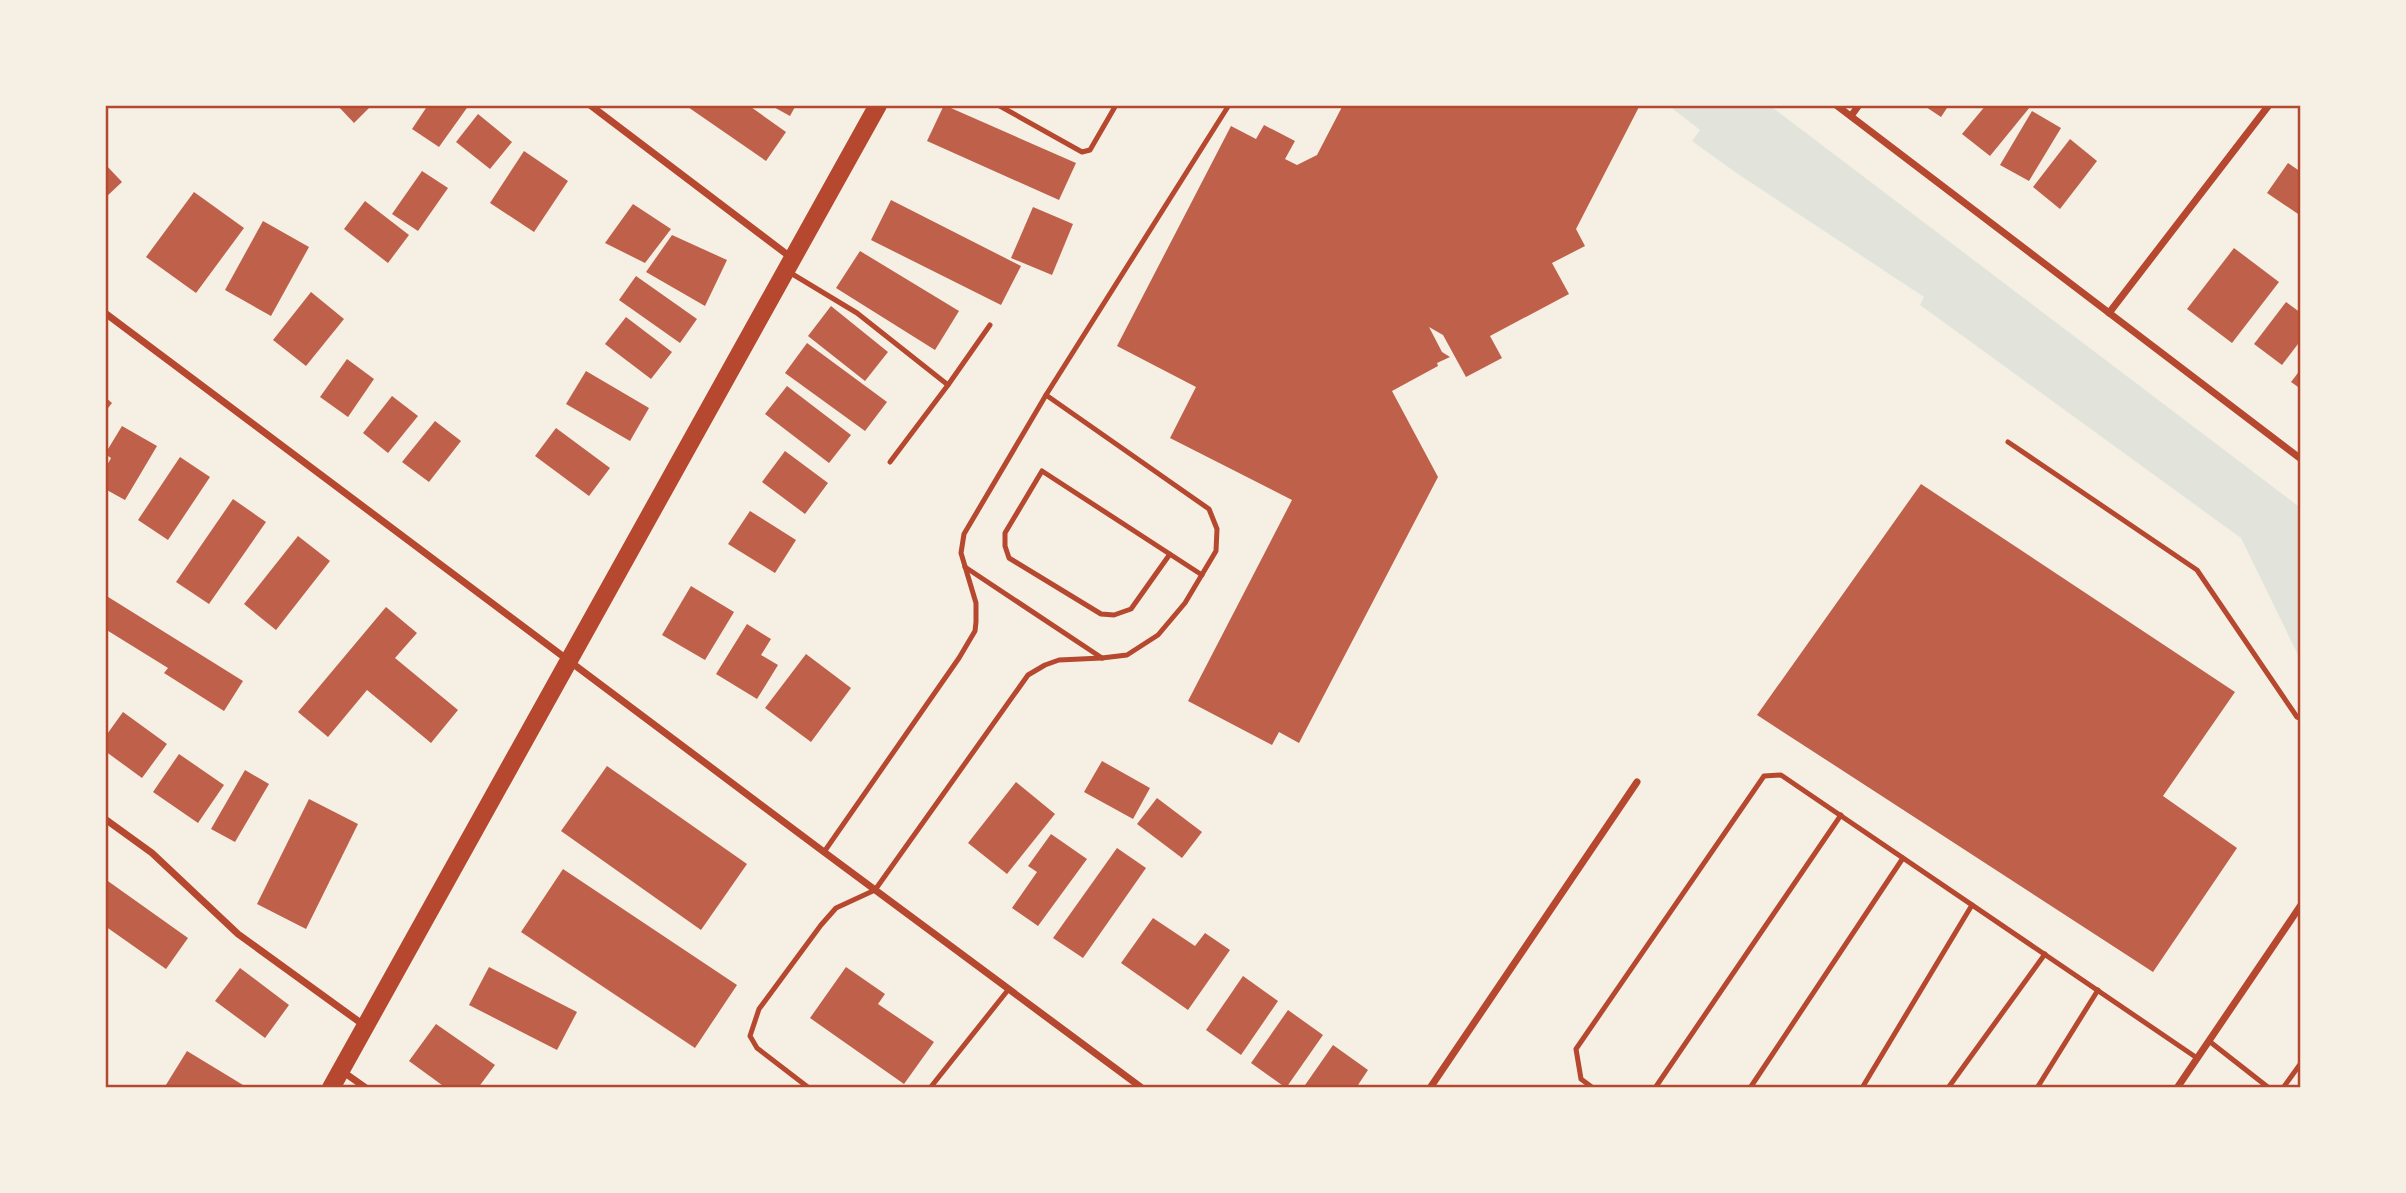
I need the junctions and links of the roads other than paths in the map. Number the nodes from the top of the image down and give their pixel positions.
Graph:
1 (590, 105) edge
2 (878, 105) edge
3 (998, 105) edge
4 (1116, 105) edge
5 (1229, 105) edge
6 (1836, 105) edge
7 (1859, 105) edge
8 (2269, 105) edge
9 (1851, 116) junction
10 (790, 265) junction
11 (105, 313) edge
12 (2109, 313) junction
13 (990, 325) dead end
14 (948, 385) junction
15 (1046, 395) junction
16 (2008, 442) dead end
17 (2301, 459) edge
18 (890, 461) dead end
19 (1170, 554) junction
20 (965, 566) junction
21 (1202, 575) junction
22 (1102, 658) junction
23 (569, 661) junction
24 (2301, 719) edge
25 (1637, 782) dead end
26 (1841, 816) junction
27 (105, 819) edge
28 (824, 852) junction
29 (1903, 858) junction
30 (875, 890) junction
31 (1972, 905) junction
32 (2301, 905) edge
33 (2045, 954) junction
34 (1008, 990) junction
35 (2098, 990) junction
36 (366, 1026) junction
37 (2209, 1041) junction
38 (2197, 1058) junction
39 (2301, 1063) edge
40 (341, 1070) junction
41 (331, 1088) edge
42 (366, 1088) edge
43 (809, 1088) edge
44 (930, 1088) edge
45 (1142, 1088) edge
46 (1430, 1088) edge
47 (1593, 1088) edge
48 (1655, 1088) edge
49 (1750, 1088) edge
50 (1863, 1088) edge
51 (1948, 1088) edge
52 (2036, 1088) edge
53 (2177, 1088) edge
54 (2269, 1088) edge
55 (2283, 1088) edge

1 - 10 street
2 - 10 main road
3 - 4 lane
5 - 15 lane
6 - 9 street
7 - 9 street
8 - 12 street
9 - 12 street
10 - 14 lane
10 - 23 main road
11 - 23 street
12 - 17 street
13 - 14 lane
14 - 18 lane
15 - 20 lane
15 - 21 lane
16 - 24 lane
19 - 19 lane
19 - 21 lane
20 - 22 lane
20 - 28 lane
21 - 22 lane
22 - 30 lane
23 - 28 street
23 - 36 main road
25 - 46 street
26 - 29 lane
26 - 47 lane
26 - 48 lane
27 - 36 street
28 - 30 street
29 - 31 lane
29 - 49 lane
30 - 34 street
30 - 43 lane
31 - 33 lane
31 - 50 lane
32 - 37 street
33 - 35 lane
33 - 51 lane
34 - 44 lane
34 - 45 street
35 - 38 lane
35 - 52 lane
36 - 40 main road
37 - 38 street
37 - 54 lane
38 - 53 street
39 - 55 lane
40 - 41 main road
40 - 42 street

